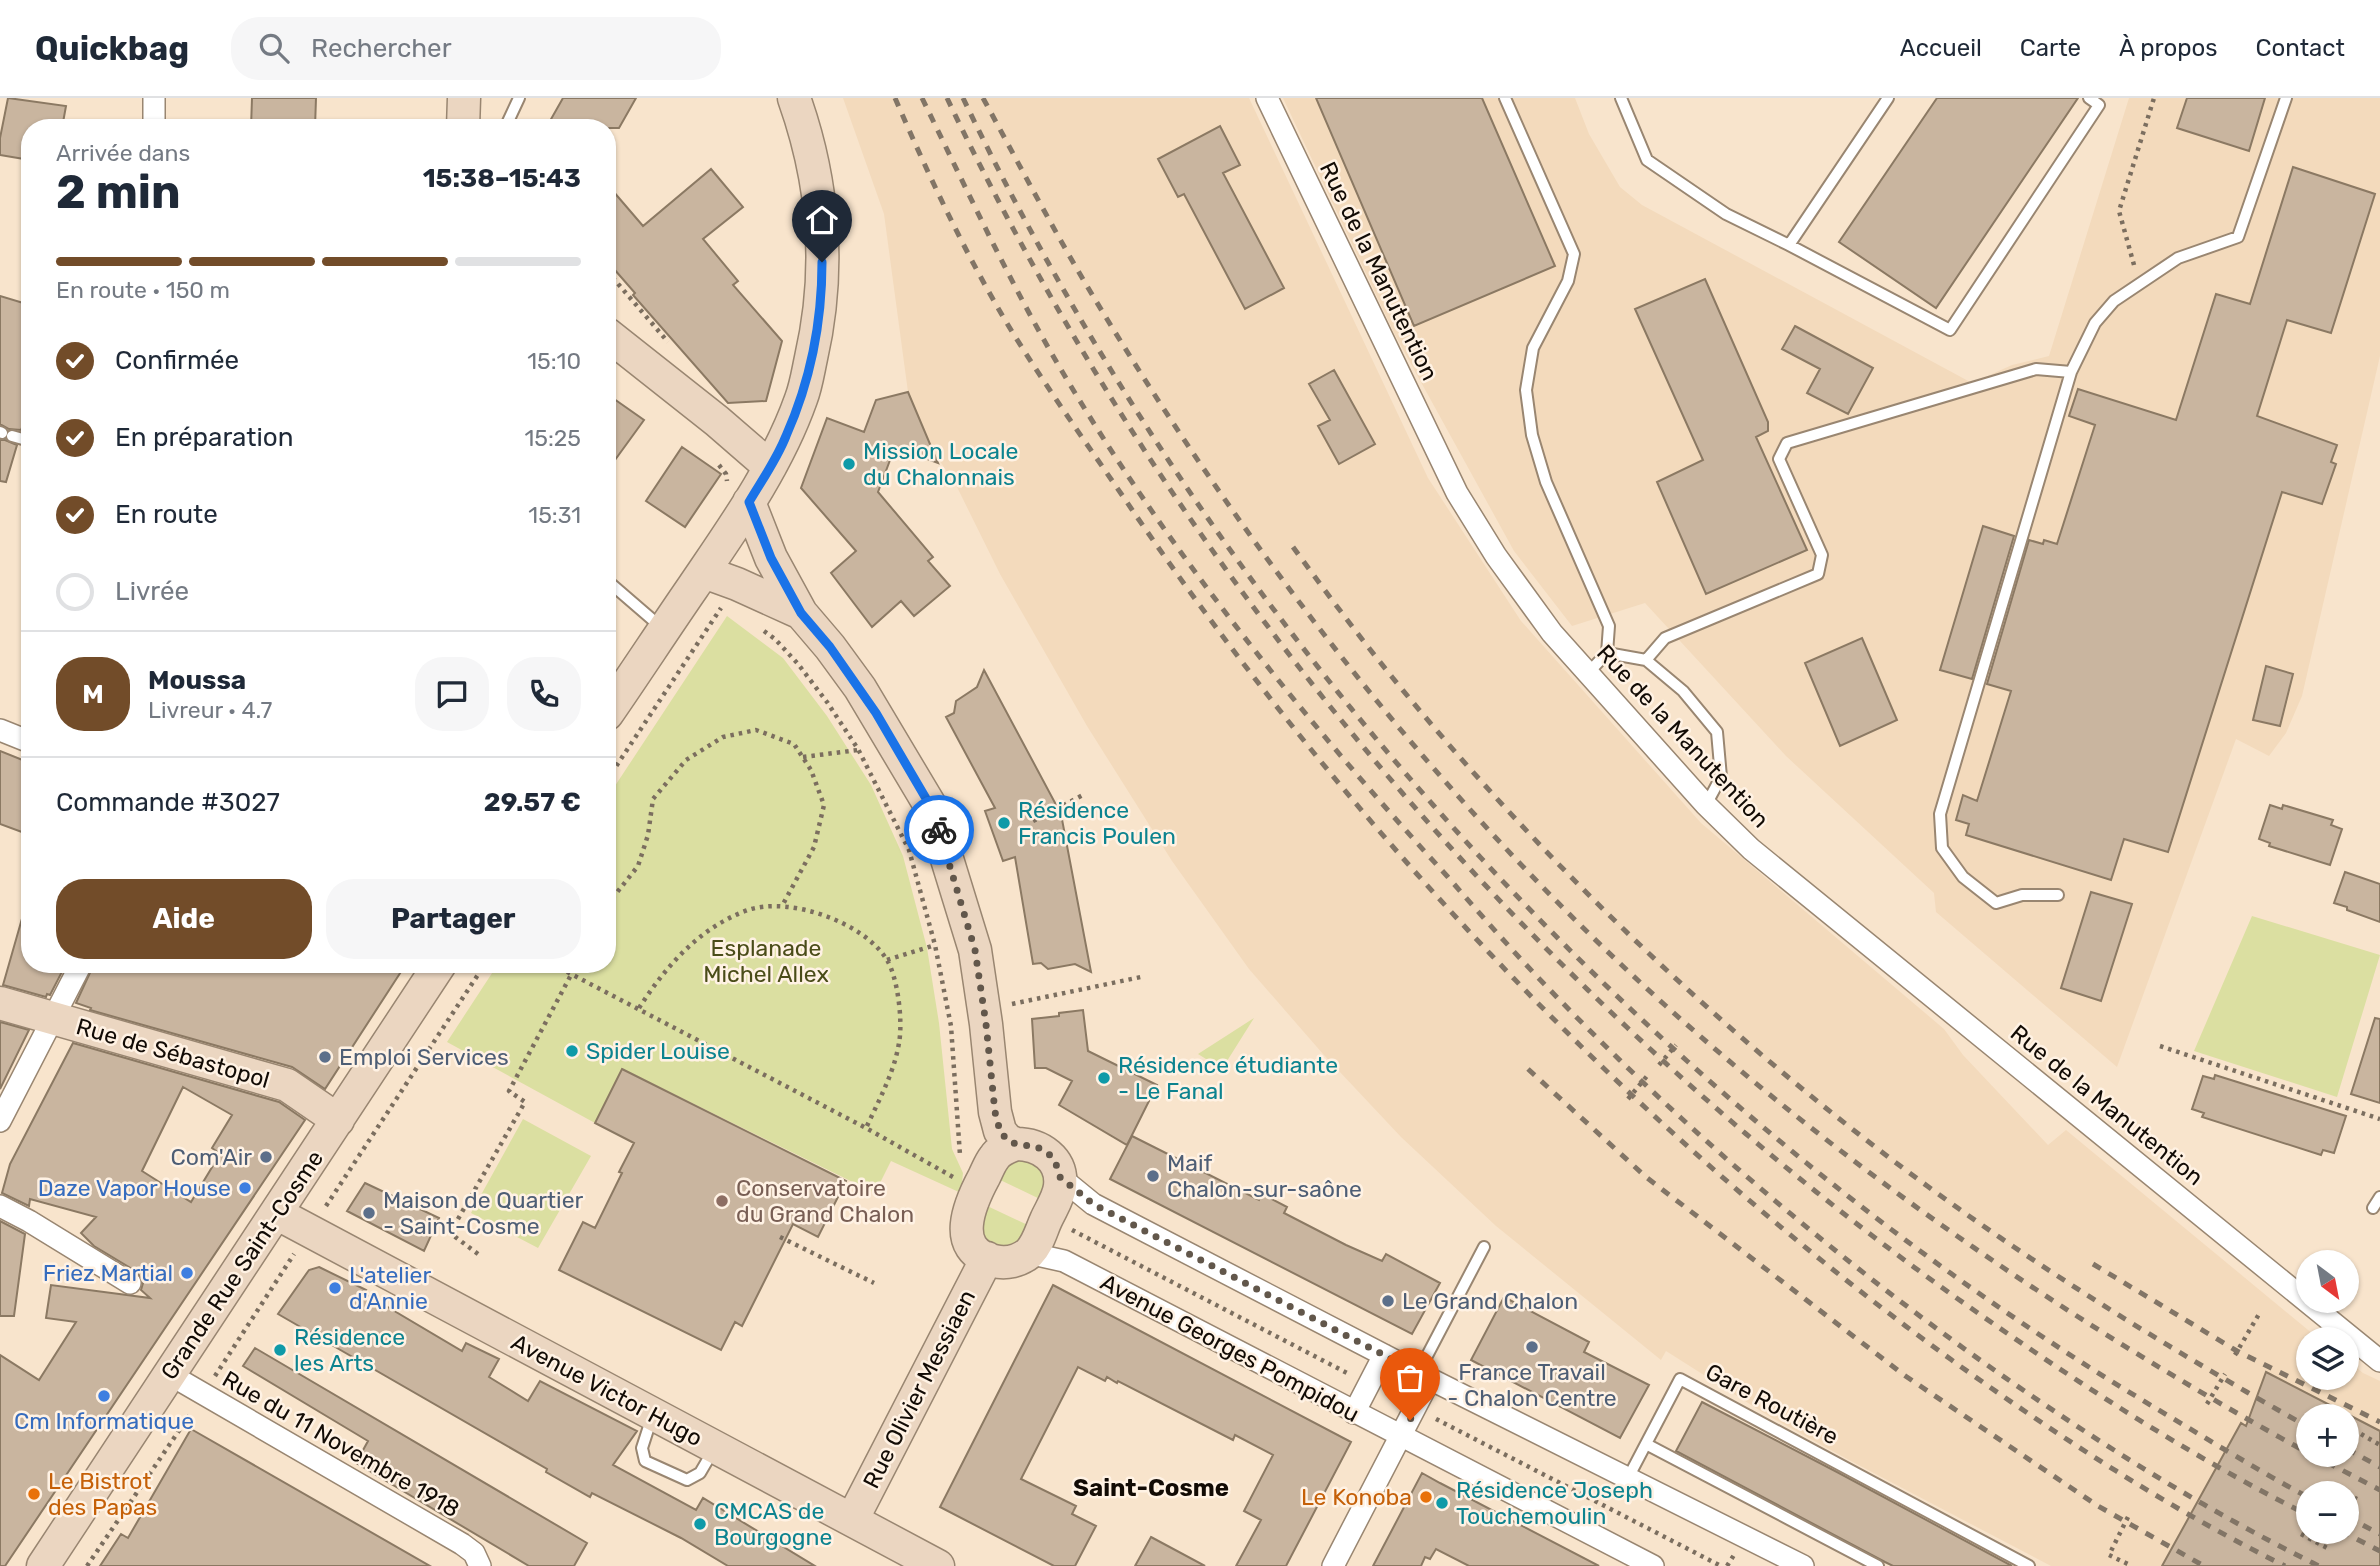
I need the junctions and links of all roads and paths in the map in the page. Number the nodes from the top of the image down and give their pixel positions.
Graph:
1 (154, 98) edge
2 (464, 98) edge
3 (519, 98) edge
4 (794, 98) edge
5 (1267, 98) edge
6 (1505, 98) edge
7 (1621, 98) edge
8 (1888, 98) edge
9 (2089, 98) edge
10 (2154, 98) edge
11 (2286, 98) edge
12 (154, 119) edge
13 (463, 119) edge
14 (509, 119) edge
15 (1789, 245) junction
16 (2139, 285) junction
17 (616, 341) edge
18 (2071, 372) junction
19 (723, 426) junction
20 (770, 467) junction
21 (737, 494) junction
22 (704, 572) junction
23 (616, 588) edge
24 (723, 604) dead end
25 (801, 613) junction
26 (760, 628) dead end
27 (665, 629) junction
28 (1607, 653) junction
29 (1646, 660) junction
30 (1588, 673) junction
31 (616, 701) edge
32 (0, 730) edge
33 (888, 733) junction
34 (21, 738) edge
35 (858, 750) junction
36 (803, 758) junction
37 (616, 766) edge
38 (1083, 795) dead end
39 (1706, 804) junction
40 (1033, 821) dead end
41 (616, 894) edge
42 (2058, 895) dead end
43 (782, 906) junction
44 (935, 945) junction
45 (887, 960) junction
46 (77, 973) edge
47 (434, 973) edge
48 (479, 973) edge
49 (568, 973) edge
50 (571, 975) junction
51 (1142, 977) dead end
52 (0, 1003) edge
53 (639, 1008) junction
54 (984, 1010) junction
55 (54, 1019) junction
56 (1676, 1045) dead end
57 (2160, 1046) dead end
58 (1659, 1065) dead end
59 (1647, 1076) dead end
60 (1628, 1099) dead end
61 (2380, 1119) edge
62 (338, 1120) junction
63 (0, 1121) edge
64 (866, 1128) junction
65 (1016, 1144) junction
66 (1060, 1177) junction
67 (972, 1187) junction
68 (2380, 1197) edge
69 (0, 1206) edge
70 (2373, 1208) dead end
71 (275, 1213) junction
72 (1047, 1219) junction
73 (309, 1232) junction
74 (780, 1237) dead end
75 (1484, 1247) dead end
76 (1028, 1253) junction
77 (478, 1254) dead end
78 (986, 1258) junction
79 (130, 1283) dead end
80 (874, 1283) dead end
81 (2259, 1314) dead end
82 (1384, 1355) junction
83 (2235, 1355) dead end
84 (2380, 1361) edge
85 (169, 1374) junction
86 (2225, 1374) dead end
87 (1424, 1376) junction
88 (1368, 1384) junction
89 (203, 1395) junction
90 (2207, 1404) dead end
91 (1416, 1408) junction
92 (1354, 1413) junction
93 (653, 1414) junction
94 (2361, 1434) dead end
95 (1401, 1437) junction
96 (1646, 1444) junction
97 (2380, 1445) edge
98 (715, 1448) junction
99 (1628, 1478) junction
100 (2128, 1517) dead end
101 (852, 1520) junction
102 (2320, 1544) edge
103 (2329, 1549) dead end
104 (43, 1566) edge
105 (88, 1566) edge
106 (480, 1566) edge
107 (938, 1566) edge
108 (1333, 1566) edge
109 (1653, 1566) edge
110 (1721, 1566) edge
111 (1803, 1566) edge
112 (1878, 1566) edge
113 (2029, 1566) edge
114 (2132, 1566) edge

1 - 12 street
2 - 13 street
3 - 14 lane
4 - 20 street
5 - 30 street, Rue de la Manutention
6 - 28 lane
7 - 15 lane
8 - 15 lane
9 - 15 lane
10 - 16 path
11 - 16 lane
16 - 18 lane
17 - 19 street
18 - 29 lane
18 - 42 lane
19 - 20 street
19 - 21 path
20 - 21 street
21 - 22 street
21 - 25 street
22 - 25 street
22 - 27 street
23 - 27 lane
24 - 37 path
25 - 33 street
26 - 35 path
27 - 31 street
28 - 29 lane
28 - 30 lane
29 - 39 lane
30 - 39 street, Rue de la Manutention
32 - 34 street
33 - 35 path
33 - 54 street
35 - 36 path
35 - 44 path
36 - 41 path
36 - 43 path
38 - 40 path
39 - 84 street, Rue de la Manutention
43 - 45 path
43 - 53 path
44 - 45 path
44 - 67 path
45 - 64 path
46 - 55 street
47 - 62 street, Grande Rue Saint-Cosme
48 - 73 path
49 - 50 path
50 - 53 path
50 - 77 path
51 - 54 path
52 - 55 street, Rue de Sébastopol
53 - 64 path
54 - 65 street
55 - 62 street, Rue de Sébastopol
55 - 63 street
56 - 58 path
57 - 61 path
59 - 60 path
62 - 71 street, Grande Rue Saint-Cosme
64 - 67 path
65 - 66 street
65 - 67 street
66 - 72 street
66 - 82 street
67 - 78 street
68 - 70 lane
69 - 79 street
71 - 73 street, Avenue Victor Hugo
71 - 85 street, Grande Rue Saint-Cosme
72 - 76 street
72 - 88 path
73 - 89 path
73 - 93 street, Avenue Victor Hugo
74 - 80 path
75 - 87 lane
76 - 78 street
76 - 92 street, Avenue Georges Pompidou
78 - 101 street, Rue Olivier Messiaen
81 - 83 path
82 - 87 street
82 - 88 street
85 - 89 street, Rue du 11 Novembre 1918
85 - 104 street, Grande Rue Saint-Cosme
86 - 90 path
87 - 91 street
87 - 99 street
88 - 92 street
89 - 105 path
89 - 106 street, Rue du 11 Novembre 1918
91 - 95 street
91 - 110 path
92 - 95 street, Avenue Georges Pompidou
93 - 98 street, Avenue Victor Hugo
93 - 98 lane
94 - 97 path
95 - 108 street
95 - 109 street, Avenue Georges Pompidou
96 - 99 lane
96 - 112 lane
96 - 113 lane, Gare Routière
98 - 101 street, Avenue Victor Hugo
99 - 111 street
100 - 114 path
101 - 107 street, Avenue Victor Hugo
102 - 103 path

